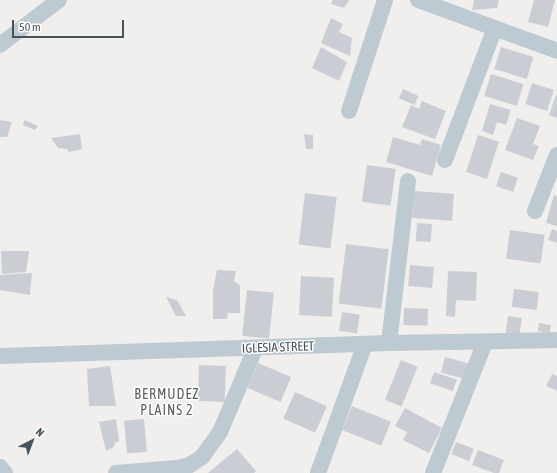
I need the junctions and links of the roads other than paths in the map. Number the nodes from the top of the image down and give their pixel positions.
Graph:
1 (59, 0) edge
2 (385, 0) edge
3 (418, 0) edge
4 (495, 28) junction
5 (0, 45) edge
6 (557, 51) edge
7 (349, 111) dead end
8 (557, 155) edge
9 (445, 160) dead end
10 (408, 181) dead end
11 (535, 211) dead end
12 (557, 340) edge
13 (485, 342) junction
14 (389, 343) junction
15 (365, 344) junction
16 (255, 349) junction
17 (0, 356) edge
18 (0, 467) edge
19 (5, 473) edge
20 (116, 473) edge
21 (318, 473) edge
22 (433, 473) edge

1 - 5 street
2 - 7 street
3 - 4 street
4 - 6 street
4 - 9 street
8 - 11 street
10 - 14 street
12 - 13 street, IGLESIA STREET
13 - 14 street, IGLESIA STREET
13 - 22 street
14 - 15 street, IGLESIA STREET
15 - 16 street, IGLESIA STREET
15 - 21 street
16 - 17 street, IGLESIA STREET
16 - 20 street
18 - 19 street

